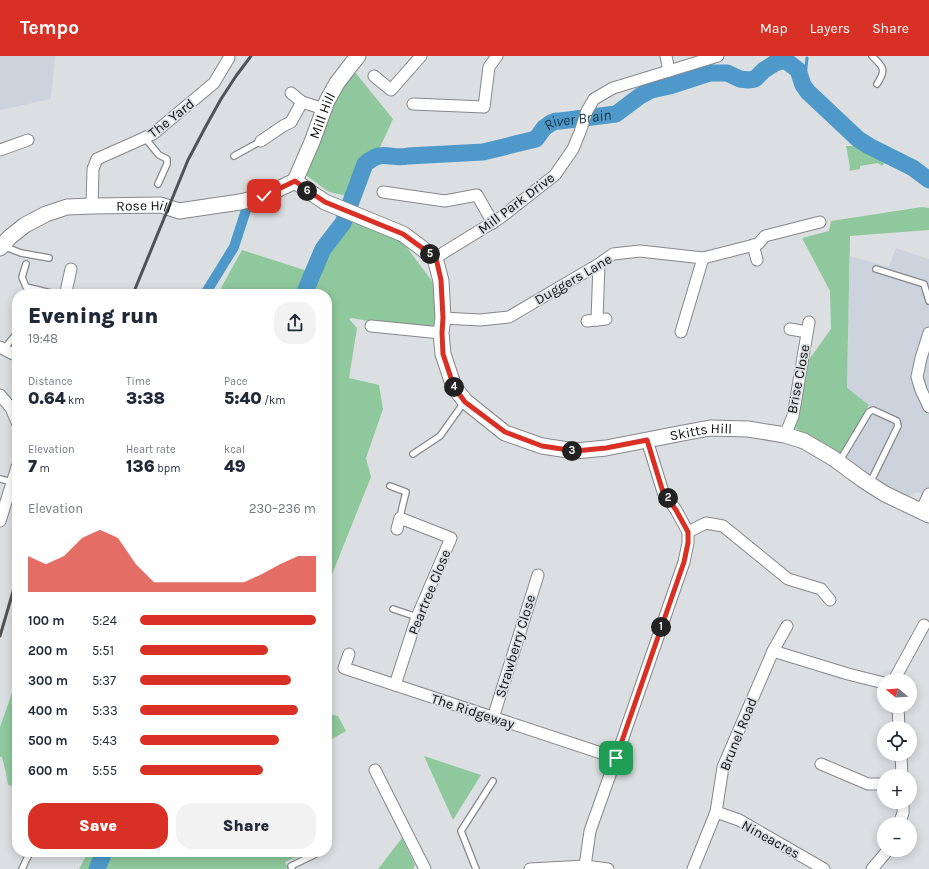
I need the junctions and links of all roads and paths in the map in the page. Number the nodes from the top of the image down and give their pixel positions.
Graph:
1 (358, 56) edge
2 (421, 56) edge
3 (497, 56) edge
4 (666, 56) edge
5 (718, 56) edge
6 (872, 56) edge
7 (229, 58) dead end
8 (670, 71) junction
9 (374, 76) dead end
10 (877, 84) dead end
11 (291, 93) dead end
12 (302, 102) junction
13 (413, 104) dead end
14 (324, 108) junction
15 (145, 138) junction
16 (28, 140) dead end
17 (261, 141) joint
18 (0, 150) edge
19 (234, 156) dead end
20 (295, 181) junction
21 (158, 184) dead end
22 (383, 192) dead end
23 (92, 206) junction
24 (820, 222) dead end
25 (493, 223) junction
26 (754, 245) junction
27 (1, 247) edge
28 (49, 258) dead end
29 (436, 258) junction
30 (703, 258) junction
31 (757, 260) dead end
32 (26, 264) dead end
33 (599, 264) junction
34 (876, 269) dead end
35 (71, 270) dead end
36 (34, 289) edge
37 (67, 289) edge
38 (929, 301) edge
39 (443, 318) junction
40 (597, 320) dead end
41 (371, 326) dead end
42 (790, 329) dead end
43 (681, 332) dead end
44 (442, 333) junction
45 (929, 333) edge
46 (12, 341) edge
47 (6, 350) edge
48 (0, 395) edge
49 (465, 402) junction
50 (12, 404) edge
51 (929, 407) edge
52 (785, 435) junction
53 (647, 440) junction
54 (413, 454) dead end
55 (839, 462) junction
56 (0, 480) edge
57 (12, 482) joint
58 (870, 484) junction
59 (390, 486) dead end
60 (929, 494) edge
61 (925, 513) edge
62 (0, 521) edge
63 (398, 524) joint
64 (688, 532) junction
65 (538, 575) dead end
66 (830, 600) dead end
67 (392, 609) dead end
68 (417, 617) junction
69 (924, 624) dead end
70 (787, 626) dead end
71 (773, 651) junction
72 (349, 654) dead end
73 (898, 673) edge
74 (877, 681) edge
75 (395, 685) junction
76 (493, 718) junction
77 (616, 758) junction
78 (821, 764) dead end
79 (375, 770) dead end
80 (493, 780) dead end
81 (877, 784) edge
82 (716, 812) junction
83 (28, 857) edge
84 (310, 857) edge
85 (882, 857) edge
86 (585, 866) junction
87 (22, 869) edge
88 (292, 869) edge
89 (425, 869) edge
90 (476, 869) edge
91 (532, 869) edge
92 (608, 869) edge
93 (693, 869) edge
94 (824, 869) edge
95 (872, 869) edge

1 - 14 street, Mill Hill
2 - 9 street
3 - 13 street
4 - 8 street
5 - 8 street, Mill Park Drive
6 - 10 lane
7 - 15 street, The Yard
8 - 25 street, Mill Park Drive
11 - 12 street
12 - 14 street
12 - 17 street
14 - 20 street, Mill Hill
15 - 21 lane
15 - 23 street, The Yard
16 - 18 street
17 - 19 lane
20 - 23 street, Rose Hill
20 - 29 street
22 - 25 street
23 - 27 street, Rose Hill
24 - 26 street, Duggers Lane
25 - 29 street, Mill Park Drive
26 - 30 street, Duggers Lane
26 - 31 street
27 - 28 lane
29 - 39 street, Skitts Hill
30 - 33 street, Duggers Lane
30 - 43 street
32 - 36 lane
33 - 39 street, Duggers Lane
33 - 40 street
34 - 38 lane
35 - 37 street
39 - 44 street, Skitts Hill
41 - 44 street
42 - 52 street, Brise Close
44 - 49 street, Skitts Hill
45 - 51 street
46 - 47 lane
48 - 50 street
49 - 53 street, Skitts Hill
49 - 54 lane
52 - 53 street, Skitts Hill
52 - 55 street, Skitts Hill
53 - 64 street
55 - 58 street, Skitts Hill
55 - 58 lane
56 - 57 lane
57 - 62 street
58 - 61 street, Skitts Hill
59 - 63 lane
60 - 61 street
63 - 68 street, Peartree Close
64 - 66 street
64 - 77 street
65 - 76 street, Strawberry Close
67 - 68 lane
68 - 75 street, Peartree Close
69 - 73 street
70 - 71 street, Brunel Road
71 - 74 street
71 - 82 street, Brunel Road
72 - 75 street, The Ridgeway
75 - 76 street, The Ridgeway
76 - 77 street, The Ridgeway
77 - 86 street
78 - 81 street
79 - 89 street
80 - 90 lane
82 - 93 street, Brunel Road
82 - 94 street, Nineacres
83 - 87 lane
84 - 88 lane
85 - 95 street
86 - 91 street
86 - 92 street

